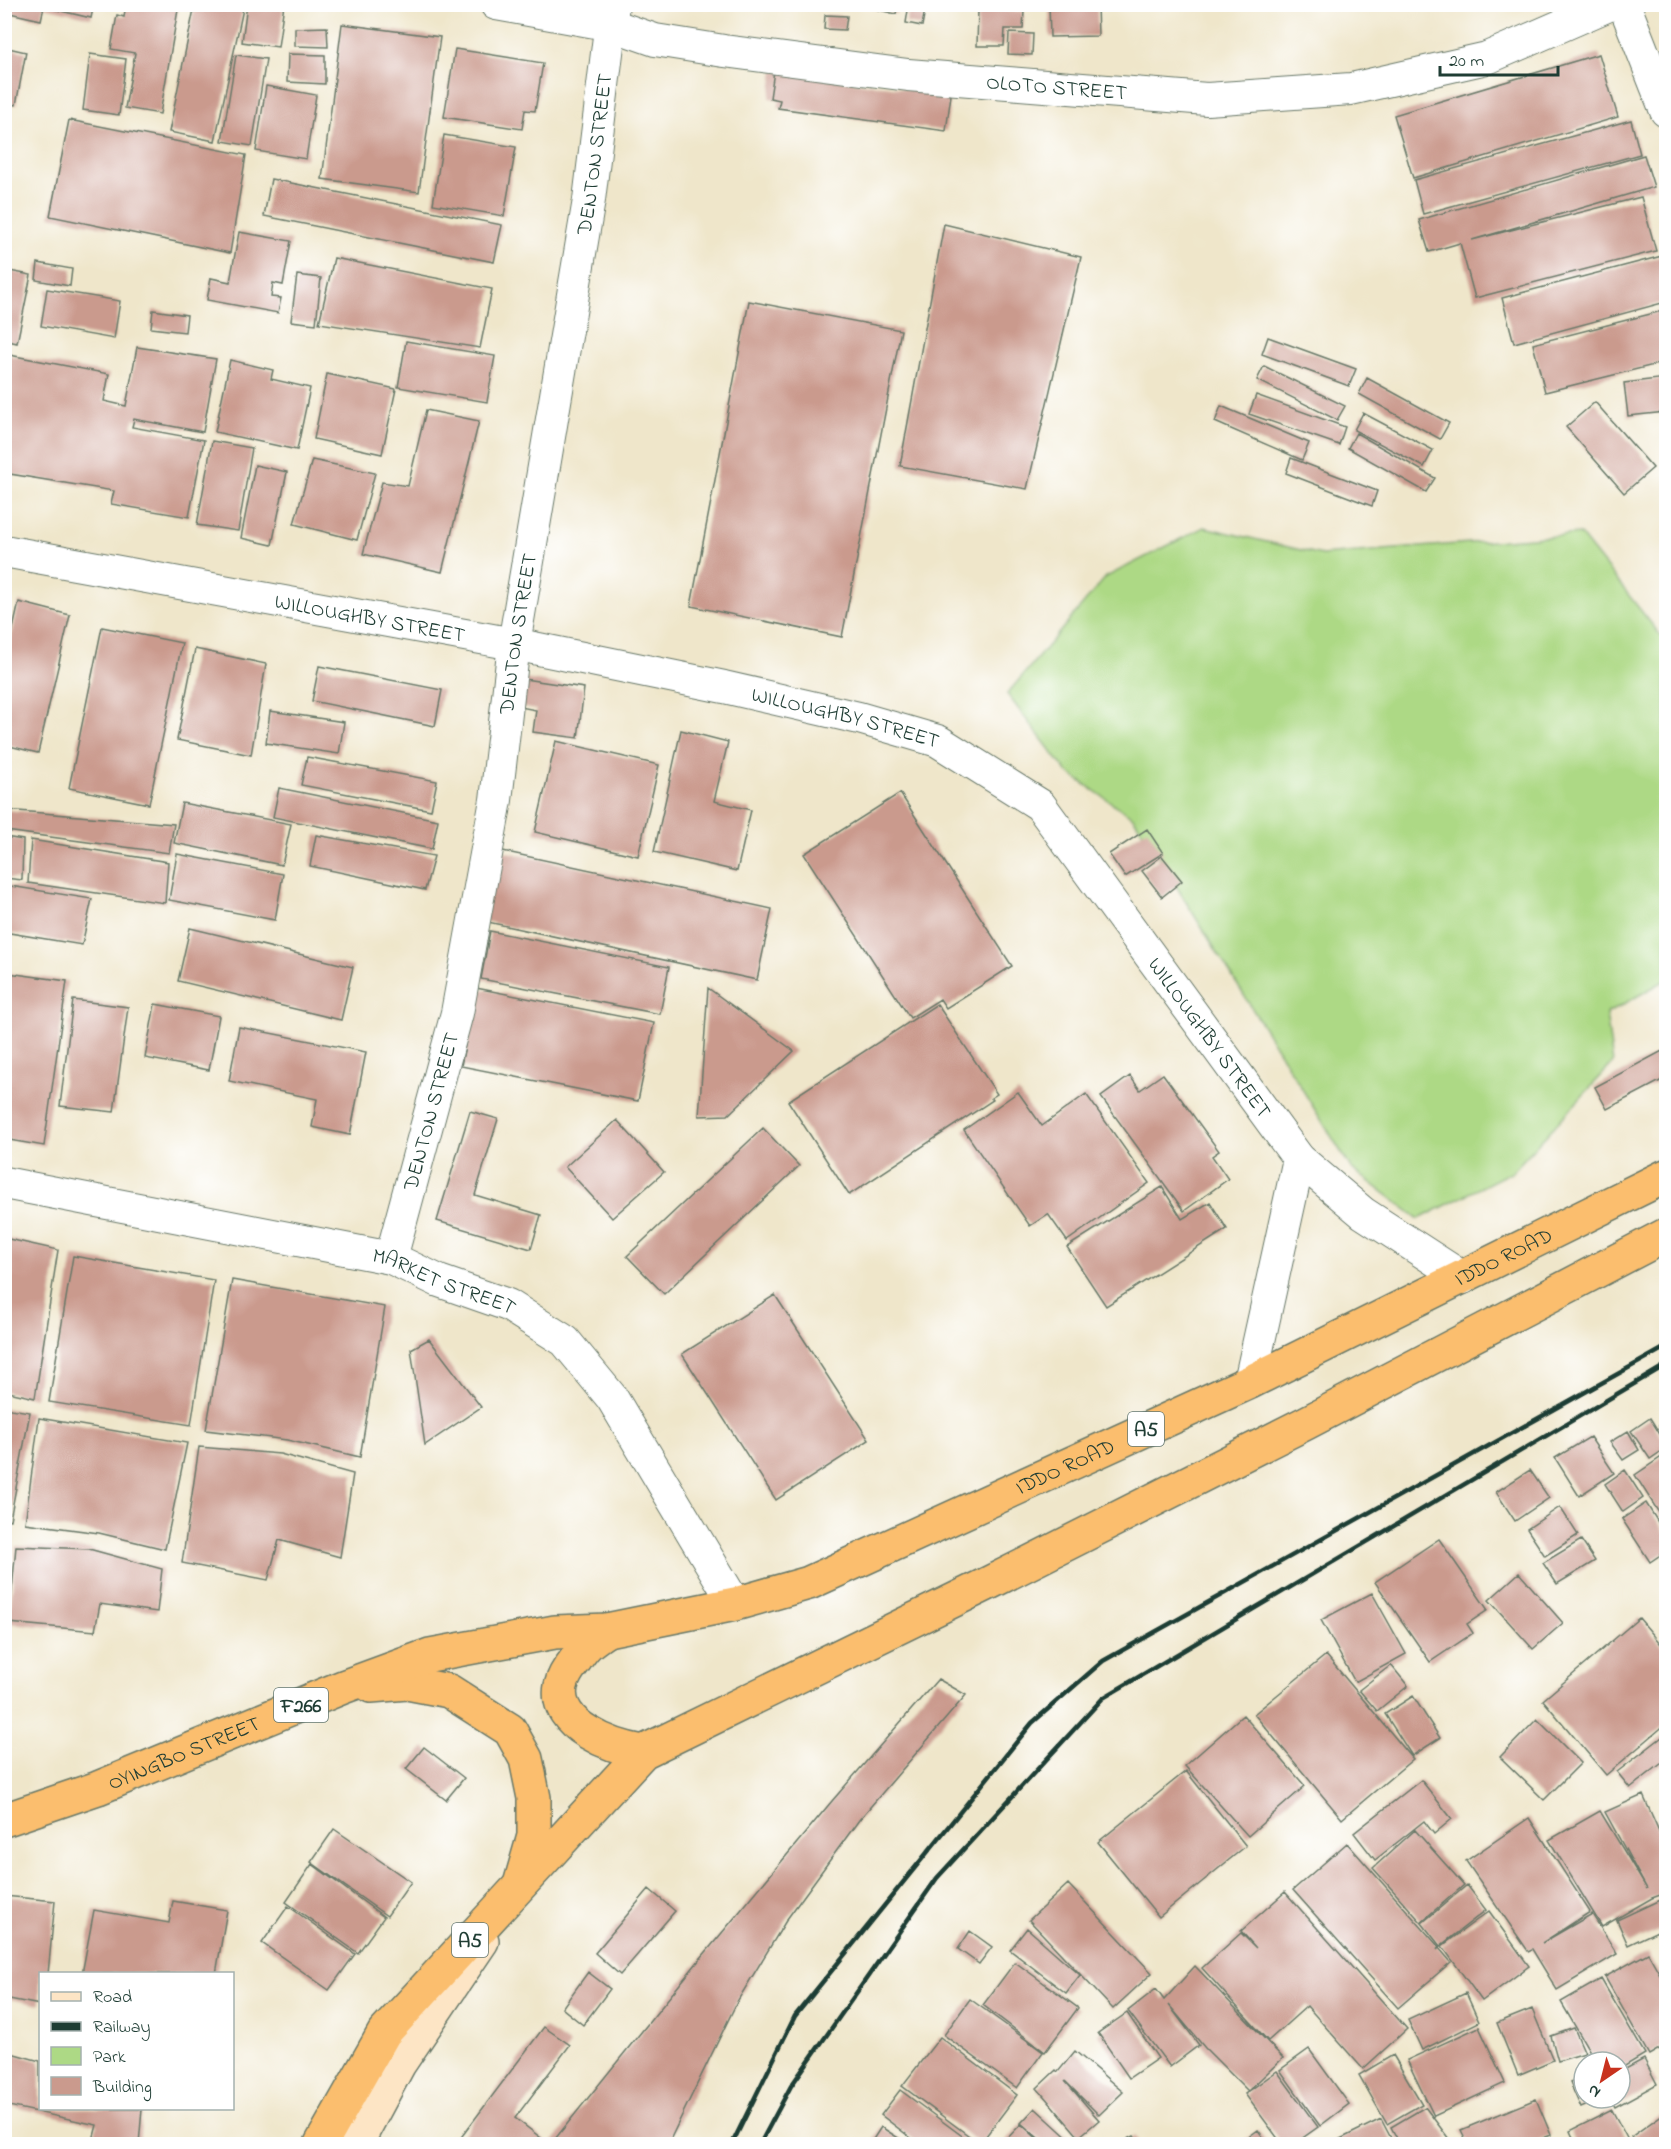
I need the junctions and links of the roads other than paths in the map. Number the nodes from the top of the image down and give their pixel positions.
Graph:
1 (496, 4) edge
2 (1611, 4) edge
3 (1624, 4) edge
4 (613, 15) edge
5 (1666, 111) edge
6 (4, 551) edge
7 (514, 644) junction
8 (1299, 1160) junction
9 (1666, 1176) edge
10 (4, 1183) edge
11 (1666, 1235) edge
12 (391, 1258) junction
13 (1463, 1278) junction
14 (1250, 1382) junction
15 (735, 1604) junction
16 (607, 1630) junction
17 (343, 1687) junction
18 (643, 1752) junction
19 (4, 1820) edge
20 (520, 1885) junction
21 (321, 2145) edge
22 (356, 2145) edge

1 - 4 street, OLOTO STREET
2 - 4 street, OLOTO STREET
3 - 5 street
4 - 7 street, DENTON STREET
6 - 7 street, WILLOUGHBY STREET
7 - 8 street, WILLOUGHBY STREET
7 - 12 street, DENTON STREET
8 - 13 street, WILLOUGHBY STREET
8 - 14 street
9 - 13 highway, IDDO ROAD / A5
10 - 12 street, MARKET STREET
11 - 18 highway, A5
12 - 15 street, MARKET STREET
13 - 14 highway, IDDO ROAD / A5
14 - 15 highway, IDDO ROAD / A5
15 - 16 highway, IDDO ROAD / A5
16 - 17 highway, OYINGBO STREET / F266
16 - 18 highway
17 - 19 highway, OYINGBO STREET / F266
17 - 20 highway, F266
18 - 20 highway, A5
20 - 21 highway, A5
20 - 22 street

